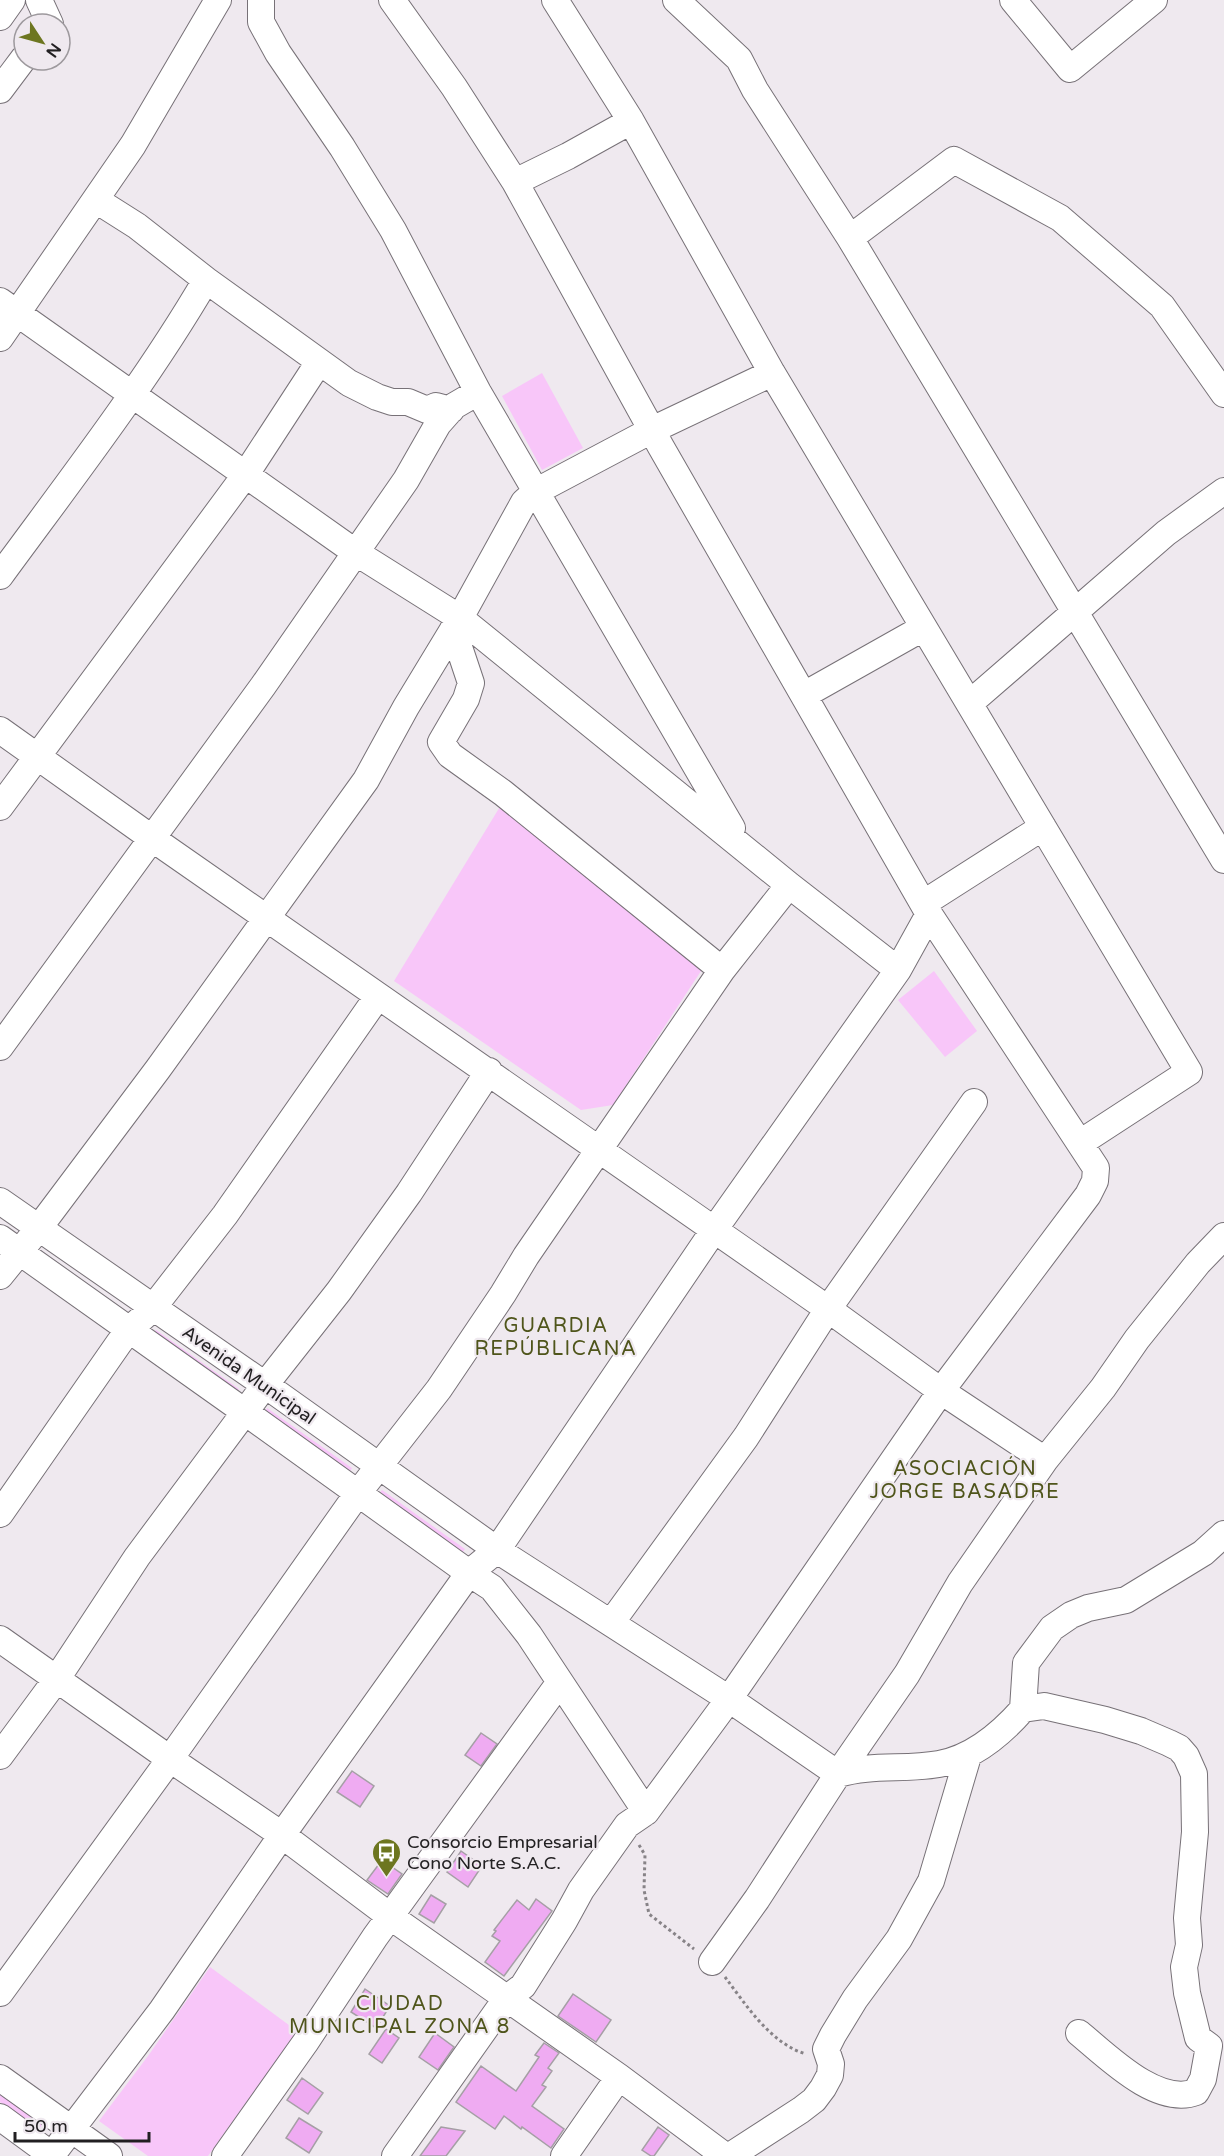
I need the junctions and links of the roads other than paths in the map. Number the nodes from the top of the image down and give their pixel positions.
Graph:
1 (12, 0) edge
2 (218, 0) edge
3 (261, 0) edge
4 (392, 0) edge
5 (555, 0) edge
6 (676, 0) edge
7 (1013, 0) edge
8 (1154, 0) edge
9 (0, 16) edge
10 (14, 72) edge
11 (0, 90) edge
12 (631, 121) junction
13 (515, 182) junction
14 (96, 200) junction
15 (850, 238) junction
16 (206, 280) junction
17 (9, 308) edge
18 (0, 338) edge
19 (319, 362) junction
20 (772, 373) junction
21 (478, 392) junction
22 (133, 394) junction
23 (1224, 394) edge
24 (451, 410) junction
25 (652, 430) junction
26 (246, 474) junction
27 (1224, 490) edge
28 (535, 492) junction
29 (356, 552) junction
30 (0, 576) edge
31 (1076, 612) junction
32 (456, 623) junction
33 (923, 628) junction
34 (804, 694) junction
35 (970, 703) junction
36 (0, 730) edge
37 (37, 757) junction
38 (0, 807) edge
39 (1043, 827) junction
40 (153, 839) junction
41 (741, 844) junction
42 (1224, 860) edge
43 (789, 885) junction
44 (926, 909) junction
45 (268, 918) junction
46 (723, 970) junction
47 (898, 970) junction
48 (378, 996) junction
49 (0, 1047) edge
50 (489, 1071) junction
51 (974, 1102) dead end
52 (1080, 1143) junction
53 (600, 1149) junction
54 (0, 1201) edge
55 (38, 1229) junction
56 (714, 1230) junction
57 (1224, 1236) edge
58 (10, 1245) edge
59 (0, 1276) edge
60 (828, 1308) junction
61 (152, 1309) junction
62 (129, 1330) junction
63 (265, 1385) junction
64 (941, 1391) junction
65 (245, 1412) junction
66 (1044, 1460) junction
67 (379, 1466) junction
68 (358, 1493) junction
69 (0, 1514) edge
70 (1224, 1534) edge
71 (496, 1550) junction
72 (469, 1573) junction
73 (611, 1623) junction
74 (0, 1639) edge
75 (56, 1680) junction
76 (560, 1682) junction
77 (729, 1699) junction
78 (1023, 1709) junction
79 (0, 1756) edge
80 (968, 1756) junction
81 (170, 1759) junction
82 (838, 1774) junction
83 (646, 1812) junction
84 (282, 1835) junction
85 (391, 1917) junction
86 (712, 1962) dead end
87 (0, 1993) edge
88 (506, 1999) junction
89 (1079, 2033) dead end
90 (619, 2077) junction
91 (0, 2078) edge
92 (0, 2117) edge
93 (72, 2129) junction
94 (52, 2156) edge
95 (109, 2156) edge
96 (225, 2156) edge
97 (394, 2156) edge
98 (564, 2156) edge
99 (728, 2156) edge

1 - 9 street
2 - 14 street
3 - 21 street
4 - 13 street
5 - 12 street
6 - 15 street
7 - 8 street
10 - 11 street
12 - 13 street
12 - 20 street
13 - 25 street
14 - 16 street
14 - 17 street
15 - 23 street
15 - 31 street
16 - 19 street
16 - 22 street
17 - 18 street
17 - 22 street
19 - 24 street
19 - 26 street
20 - 25 street
20 - 33 street
21 - 24 street
21 - 28 street
22 - 26 street
22 - 30 street
24 - 29 street
25 - 28 street
25 - 34 street
26 - 29 street
26 - 37 street
27 - 31 street
28 - 32 street
28 - 41 street
29 - 32 street
29 - 40 street
31 - 35 street
31 - 42 street
32 - 41 street
32 - 45 street
32 - 46 street
33 - 34 street
33 - 35 street
34 - 44 street
35 - 39 street
36 - 37 street
37 - 38 street
37 - 40 street
39 - 44 street
39 - 52 street
40 - 45 street
40 - 49 street
41 - 43 street
43 - 46 street
43 - 47 street
44 - 47 street
44 - 52 street
45 - 48 street
45 - 55 street
46 - 53 street
47 - 56 street
48 - 50 street
48 - 61 street
50 - 53 street
50 - 63 street
51 - 60 street
52 - 64 street
53 - 56 street
53 - 67 street
54 - 55 street, Avenida Municipal
55 - 58 street
55 - 61 street, Avenida Municipal
56 - 60 street
56 - 71 street
57 - 66 street
58 - 59 street
58 - 62 street, Avenida Municipal
60 - 64 street
60 - 73 street
61 - 62 street
61 - 63 street, Avenida Municipal
62 - 65 street, Avenida Municipal
62 - 69 street
63 - 65 street
63 - 67 street, Avenida Municipal
64 - 66 street
64 - 77 street
65 - 68 street, Avenida Municipal
65 - 75 street
66 - 82 street
67 - 68 street
67 - 71 street, Avenida Municipal
68 - 72 street, Avenida Municipal
68 - 81 street
70 - 78 street
71 - 72 street
71 - 73 street, Avenida Municipal
72 - 76 street, Avenida Municipal
72 - 84 street
73 - 77 street, Avenida Municipal
74 - 75 street
75 - 79 street
75 - 81 street
76 - 83 street, Avenida Municipal
76 - 85 street
77 - 82 street, Avenida Municipal
77 - 83 street
78 - 80 street
78 - 89 street
80 - 82 street
80 - 99 street
81 - 84 street
81 - 87 street
82 - 86 street
83 - 88 street
84 - 85 street
84 - 93 street
85 - 88 street
85 - 96 street
88 - 90 street
88 - 97 street
90 - 98 street
90 - 99 street
91 - 93 street
92 - 94 street
93 - 94 street
93 - 95 street

